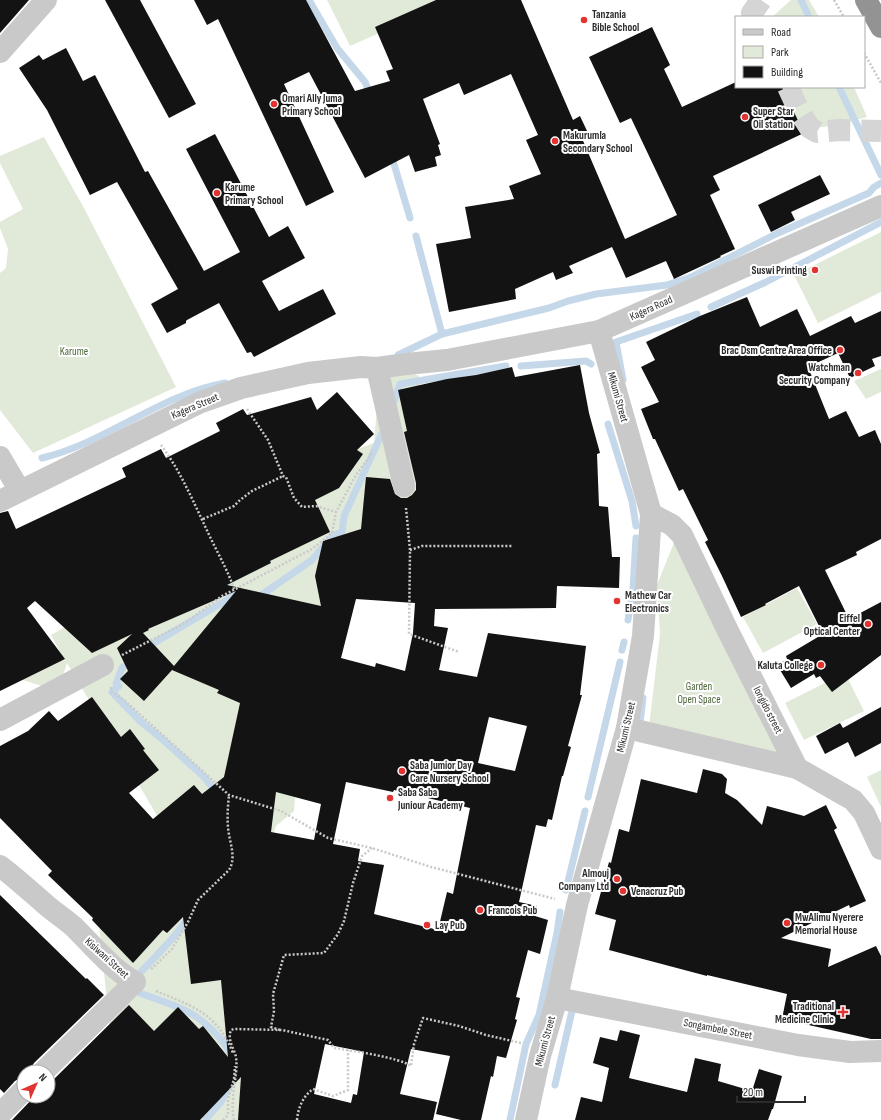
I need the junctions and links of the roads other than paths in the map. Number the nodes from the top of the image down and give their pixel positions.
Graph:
1 (46, 0) edge
2 (866, 0) edge
3 (881, 27) edge
4 (0, 52) edge
5 (881, 206) edge
6 (599, 331) junction
7 (406, 364) joint
8 (377, 368) junction
9 (0, 457) edge
10 (404, 486) road end
11 (20, 491) junction
12 (0, 501) edge
13 (650, 514) junction
14 (103, 665) road end
15 (0, 720) edge
16 (627, 728) junction
17 (797, 768) junction
18 (881, 849) edge
19 (0, 866) edge
20 (557, 998) junction
21 (881, 1051) edge
22 (51, 1064) edge
23 (16, 1098) edge
24 (0, 1114) edge
25 (526, 1120) edge

1 - 4 street
2 - 3 highway
5 - 6 street, Kagera Road
6 - 7 street, Kagera Road
6 - 13 street, Mikumi Street
7 - 8 street, Kagera Street
8 - 10 street
8 - 11 street, Kagera Street
9 - 11 street
11 - 12 street, Kagera Street
13 - 16 street, Mikumi Street
13 - 17 street, longido street
14 - 15 street
16 - 17 street
16 - 20 street, Mikumi Street
17 - 18 street
19 - 22 street, Kisiwani Street
20 - 21 street, Songambele Street
20 - 25 street, Mikumi Street
23 - 24 street

